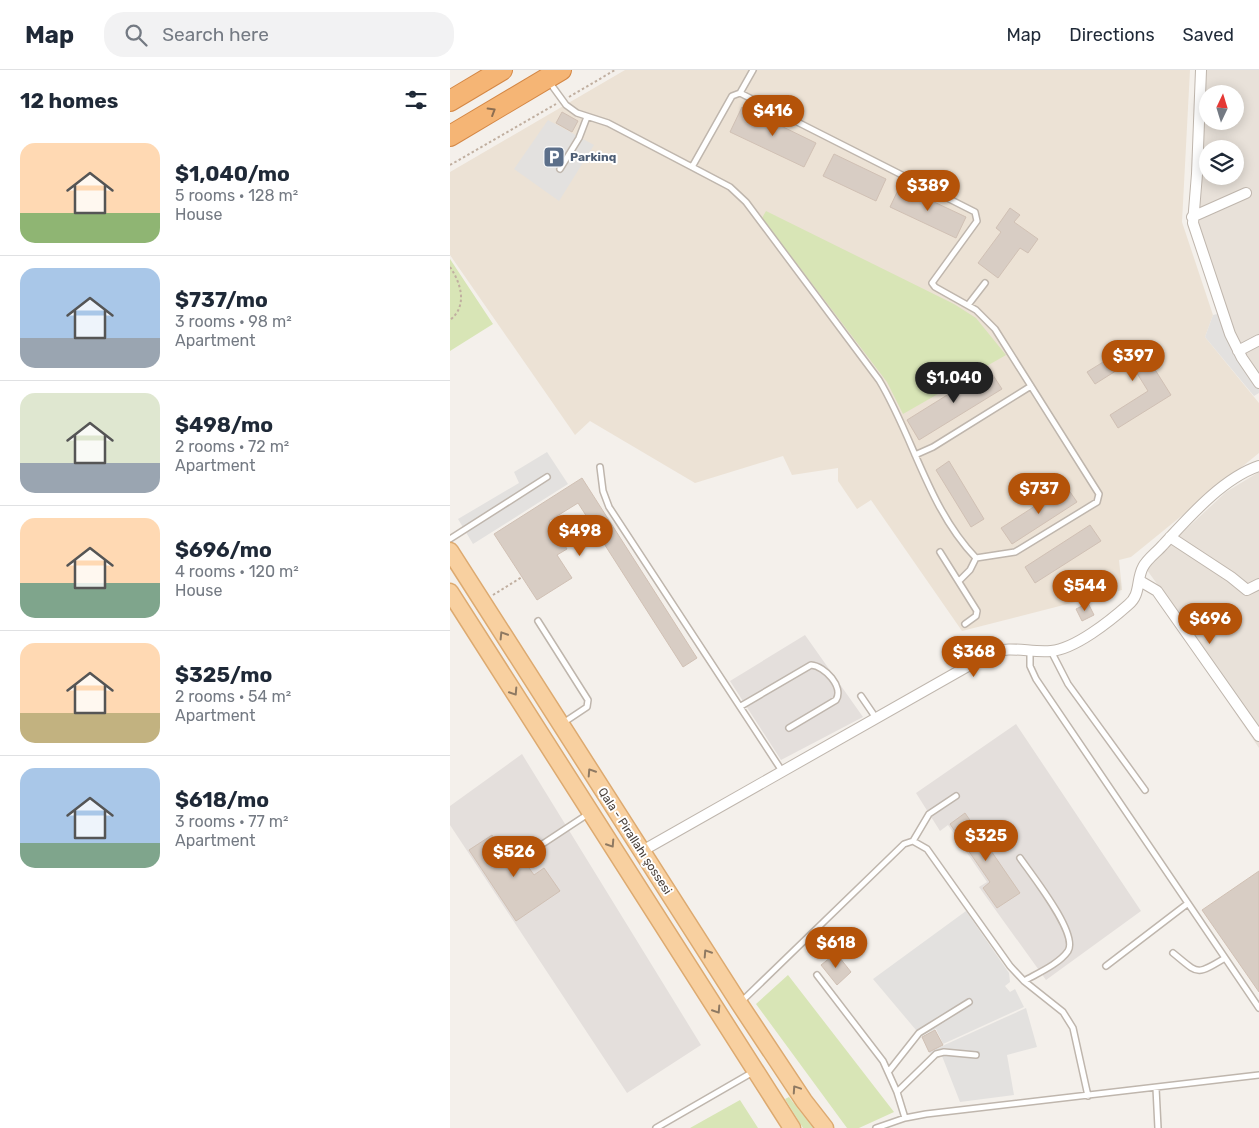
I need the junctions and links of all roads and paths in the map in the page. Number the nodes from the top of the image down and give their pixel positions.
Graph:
1 (502, 70) edge
2 (615, 70) edge
3 (753, 70) edge
4 (1201, 70) edge
5 (553, 74) edge
6 (740, 93) junction
7 (450, 101) edge
8 (563, 101) junction
9 (587, 117) junction
10 (450, 136) edge
11 (450, 165) edge
12 (692, 167) junction
13 (560, 169) dead end
14 (1246, 193) dead end
15 (1192, 217) junction
16 (450, 267) edge
17 (985, 283) dead end
18 (968, 305) junction
19 (450, 320) edge
20 (1259, 340) edge
21 (1238, 351) junction
22 (1259, 383) edge
23 (1031, 386) junction
24 (915, 455) junction
25 (1259, 466) edge
26 (600, 467) dead end
27 (547, 477) dead end
28 (1170, 537) junction
29 (450, 539) edge
30 (450, 551) edge
31 (940, 552) dead end
32 (976, 558) junction
33 (522, 577) dead end
34 (959, 581) junction
35 (1140, 581) junction
36 (1259, 584) edge
37 (450, 592) edge
38 (482, 602) junction
39 (538, 621) dead end
40 (965, 624) dead end
41 (1030, 651) junction
42 (1050, 651) junction
43 (861, 696) dead end
44 (740, 706) junction
45 (876, 719) junction
46 (560, 724) junction
47 (789, 728) dead end
48 (1259, 736) edge
49 (782, 772) junction
50 (1145, 790) dead end
51 (956, 796) dead end
52 (591, 813) junction
53 (913, 841) junction
54 (538, 847) dead end
55 (642, 851) junction
56 (1020, 858) dead end
57 (1187, 904) junction
58 (1172, 953) dead end
59 (1224, 958) junction
60 (1106, 966) dead end
61 (817, 975) dead end
62 (1024, 981) junction
63 (969, 1002) dead end
64 (739, 1003) junction
65 (1259, 1008) edge
66 (976, 1055) dead end
67 (756, 1070) junction
68 (888, 1071) junction
69 (1259, 1075) edge
70 (1156, 1088) junction
71 (897, 1092) junction
72 (1088, 1096) junction
73 (905, 1118) junction
74 (656, 1128) edge
75 (792, 1128) edge
76 (825, 1128) edge
77 (876, 1128) edge
78 (1158, 1128) edge

1 - 7 highway
2 - 8 path
3 - 6 lane
4 - 15 street
5 - 8 lane
10 -> 5 highway
6 - 12 lane
6 - 18 lane
8 - 9 lane
8 - 11 path
9 - 12 lane
9 - 13 lane
12 - 24 lane
14 - 15 street
15 - 21 street
16 - 19 path
17 - 18 lane
18 - 23 lane
20 - 21 street
21 - 22 street
23 - 24 lane
23 - 32 lane
24 - 32 lane
25 - 28 street
26 - 44 lane
27 - 29 lane
28 - 35 street
28 - 36 street
30 - 38 main road, Qala - Pirallahı şossesi
31 - 34 lane
32 - 34 lane
33 - 38 path
34 - 40 lane
35 - 42 street
35 - 48 street
37 -> 52 main road, Qala - Pirallahı şossesi
46 -> 38 main road, Qala - Pirallahı şossesi
39 - 46 lane
41 - 42 street
41 - 45 street
41 - 57 lane
42 - 50 lane
43 - 45 lane
44 - 47 lane
44 - 49 lane
45 - 49 street
55 -> 46 main road, Qala - Pirallahı şossesi
49 - 55 street
51 - 53 lane
52 - 54 lane
52 -> 67 main road, Qala - Pirallahı şossesi
53 - 62 lane
53 - 64 lane
64 -> 55 main road, Qala - Pirallahı şossesi
56 - 62 lane
57 - 59 lane
57 - 60 lane
58 - 59 lane
59 - 65 lane
61 - 68 lane
62 - 72 lane
63 - 68 lane
76 -> 64 main road, Qala - Pirallahı şossesi
66 - 71 lane
67 - 74 lane
67 - 75 main road, Qala - Pirallahı şossesi
68 - 71 lane
69 - 70 lane
70 - 72 lane
70 - 78 lane
71 - 73 lane
72 - 73 lane
73 - 77 lane

